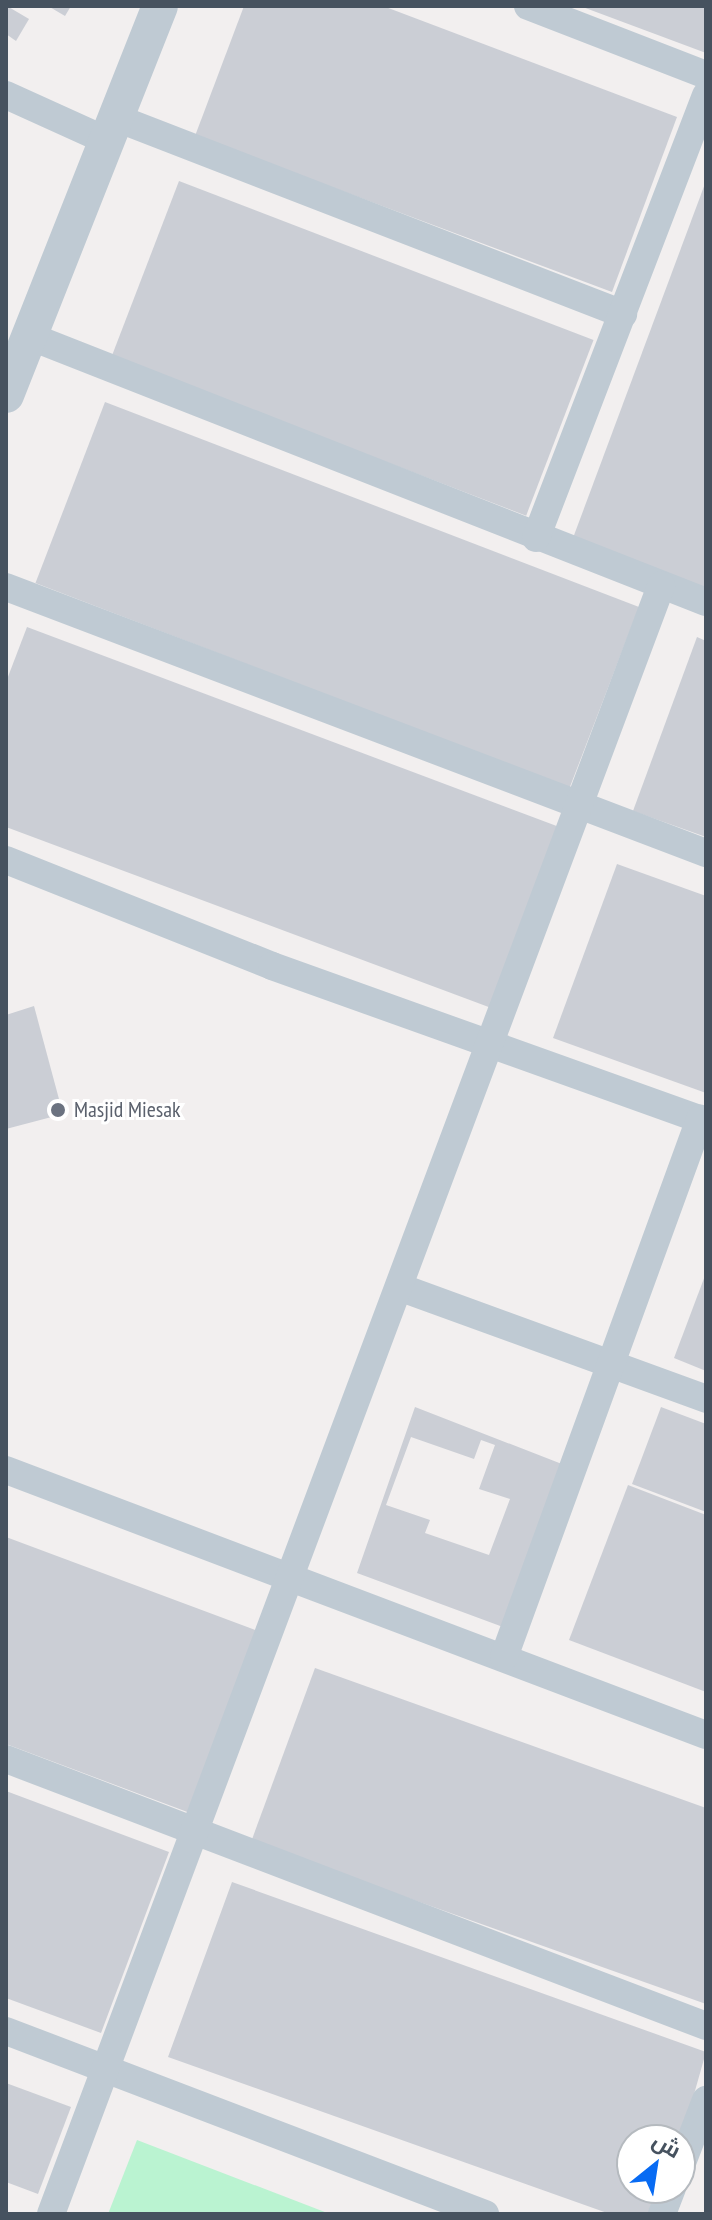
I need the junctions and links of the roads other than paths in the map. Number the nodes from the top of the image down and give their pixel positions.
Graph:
1 (160, 6) edge
2 (528, 6) edge
3 (706, 75) edge
4 (6, 95) edge
5 (706, 95) edge
6 (109, 128) junction
7 (623, 314) junction
8 (29, 336) junction
9 (6, 392) edge
10 (536, 538) junction
11 (661, 586) junction
12 (6, 587) edge
13 (706, 602) edge
14 (579, 807) junction
15 (706, 853) edge
16 (6, 860) edge
17 (490, 1046) junction
18 (703, 1120) edge
19 (399, 1287) junction
20 (612, 1363) junction
21 (706, 1399) edge
22 (6, 1470) edge
23 (287, 1580) junction
24 (504, 1657) junction
25 (706, 1735) edge
26 (6, 1759) edge
27 (194, 1828) junction
28 (706, 2026) edge
29 (6, 2031) edge
30 (102, 2070) junction
31 (706, 2100) edge
32 (696, 2126) edge
33 (51, 2214) edge
34 (485, 2214) edge

1 - 6 street
2 - 3 street
4 - 6 street
5 - 7 street
6 - 7 street
6 - 8 street
7 - 10 street
8 - 9 street
8 - 10 street
10 - 11 street
11 - 13 street
11 - 14 street
12 - 14 street
14 - 15 street
14 - 17 street
16 - 17 street
17 - 18 street
17 - 19 street
18 - 20 street
19 - 20 street
19 - 23 street
20 - 21 street
20 - 24 street
22 - 23 street
23 - 24 street
23 - 27 street
24 - 25 street
26 - 27 street
27 - 28 street
27 - 30 street
29 - 30 street
30 - 33 street
30 - 34 street
31 - 32 street

